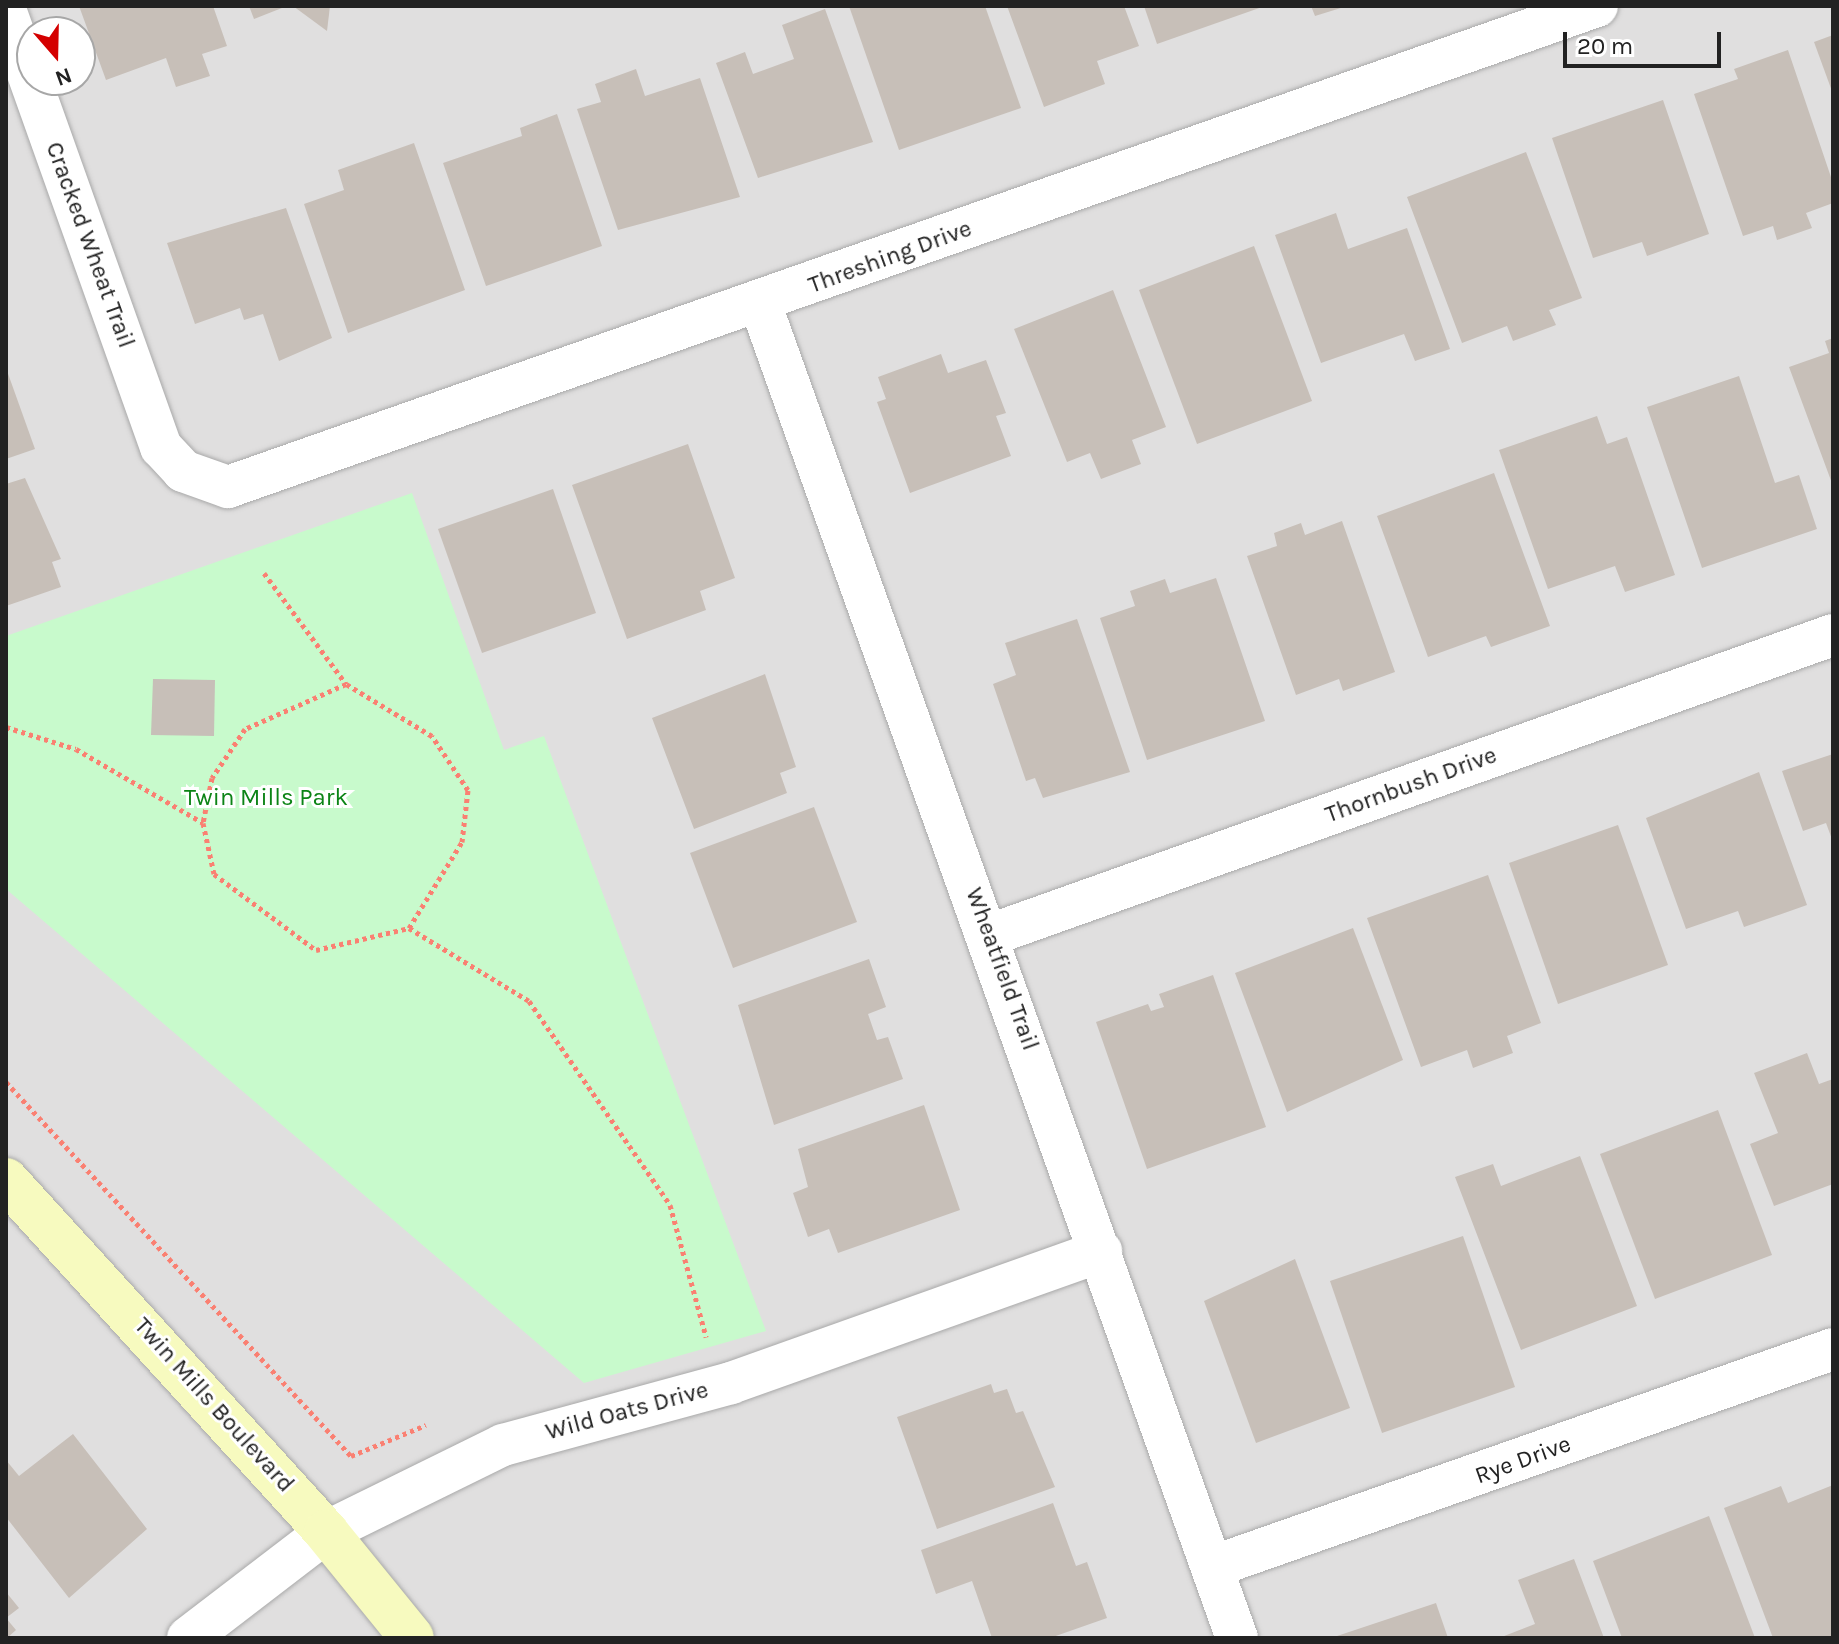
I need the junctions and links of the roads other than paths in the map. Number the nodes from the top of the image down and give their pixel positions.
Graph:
1 (1597, 6) edge
2 (6, 12) edge
3 (760, 303) junction
4 (183, 471) joint
5 (1833, 635) edge
6 (990, 935) junction
7 (6, 1180) edge
8 (1101, 1251) junction
9 (1833, 1349) edge
10 (326, 1532) junction
11 (1212, 1567) junction
12 (188, 1638) edge
13 (412, 1638) edge
14 (1237, 1638) edge

1 - 3 street, Threshing Drive
2 - 4 street, Cracked Wheat Trail
3 - 4 street, Threshing Drive
3 - 6 street, Wheatfield Trail
5 - 6 street, Thornbush Drive
6 - 8 street, Wheatfield Trail
7 - 10 street, Twin Mills Boulevard
8 - 10 street, Wild Oats Drive
8 - 11 street, Wheatfield Trail
9 - 11 street, Rye Drive
10 - 12 street, Wild Oats Drive
10 - 13 street, Twin Mills Boulevard
11 - 14 street, Wheatfield Trail

